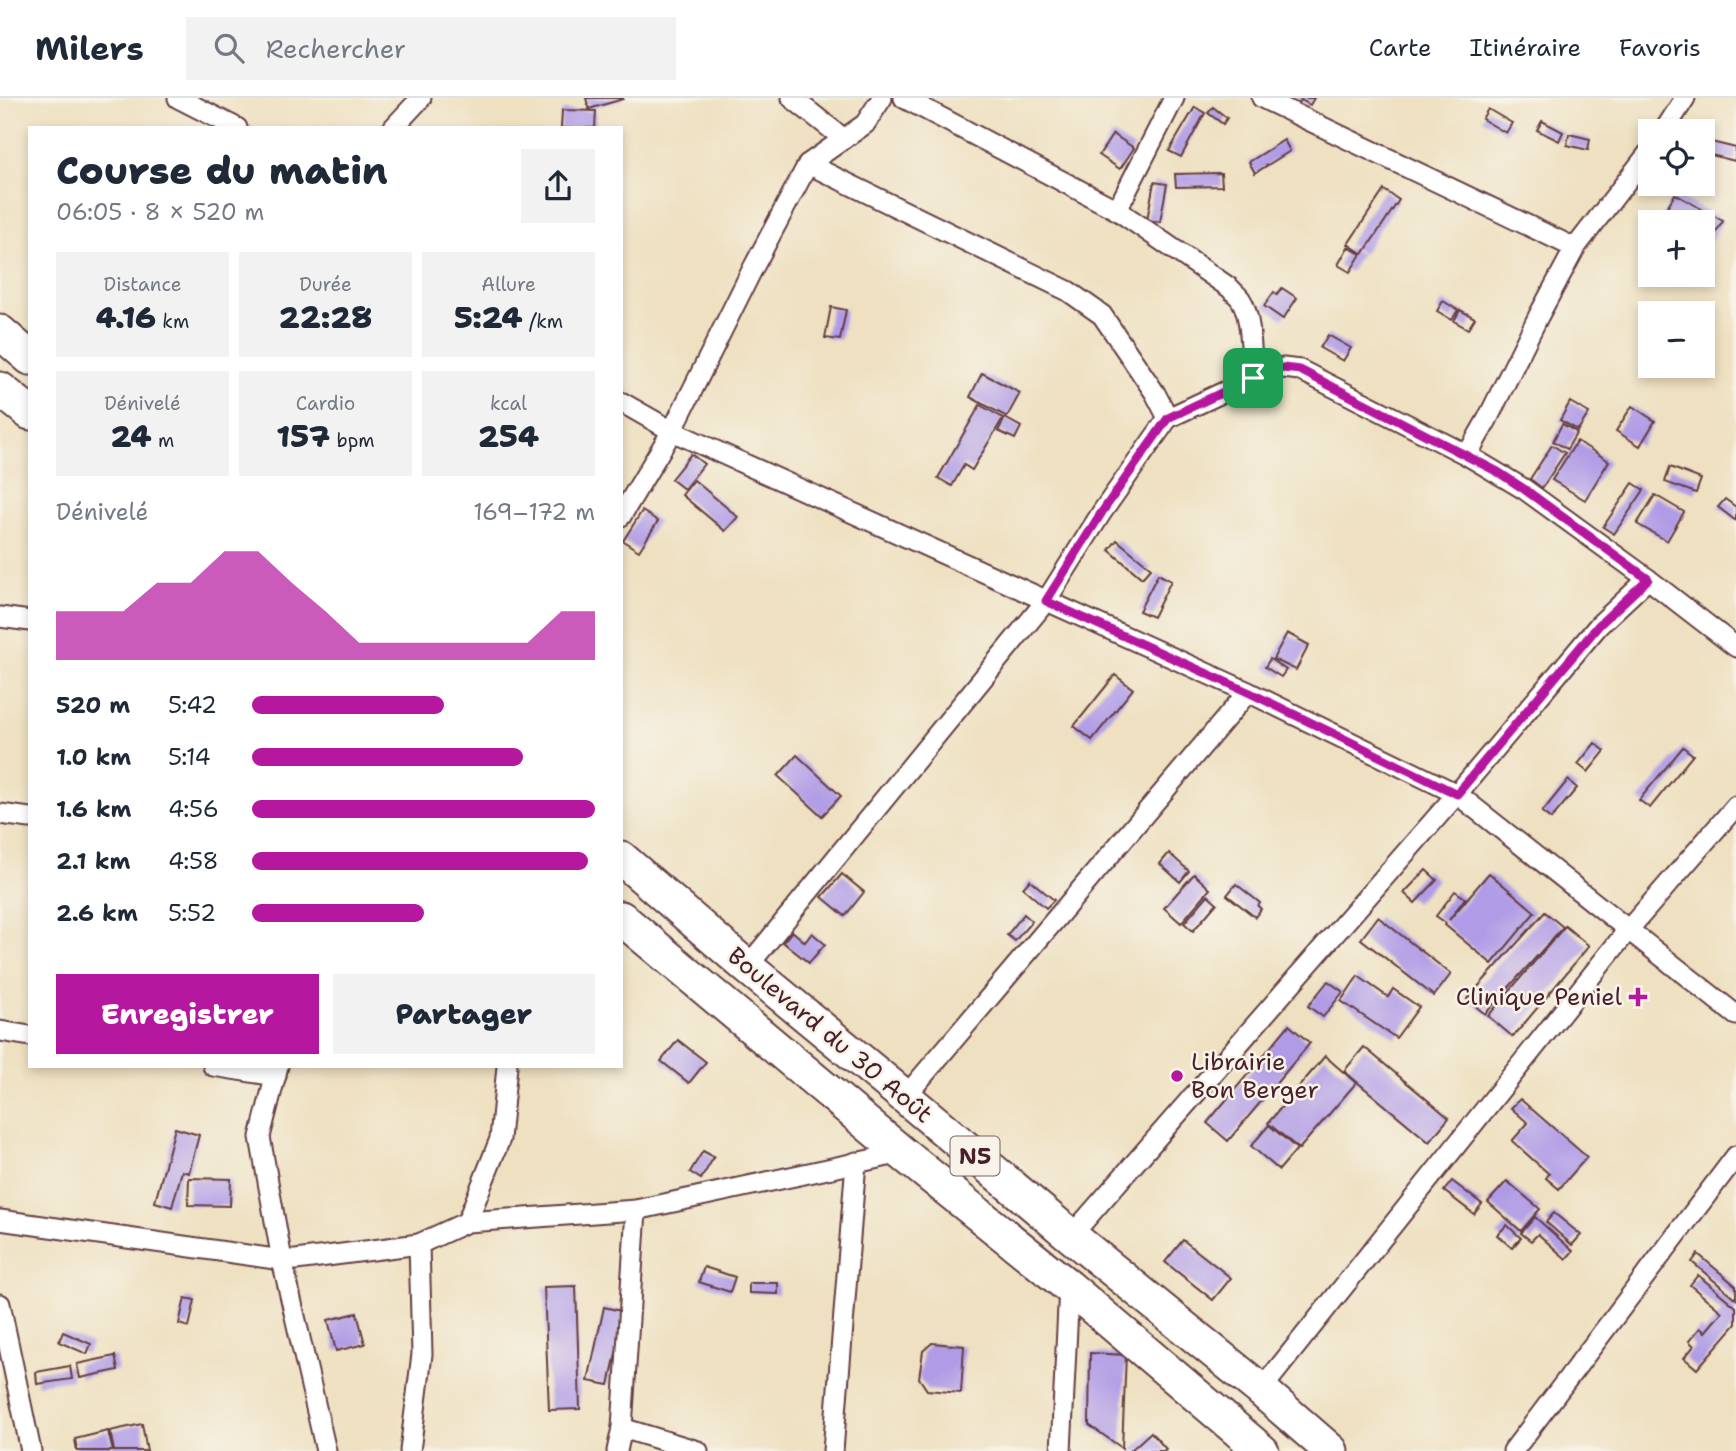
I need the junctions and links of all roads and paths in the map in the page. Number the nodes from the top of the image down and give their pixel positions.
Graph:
1 (178, 98) edge
2 (421, 98) edge
3 (792, 98) edge
4 (882, 98) edge
5 (904, 98) edge
6 (1174, 98) edge
7 (1262, 98) edge
8 (1685, 98) edge
9 (1672, 119) edge
10 (233, 126) edge
11 (395, 126) edge
12 (844, 139) junction
13 (808, 163) junction
14 (1638, 167) edge
15 (1117, 209) junction
16 (1575, 248) junction
17 (0, 332) edge
18 (28, 356) edge
19 (1253, 378) junction
20 (0, 389) edge
21 (623, 403) edge
22 (28, 411) edge
23 (1168, 418) junction
24 (672, 431) junction
25 (1467, 455) junction
26 (623, 513) edge
27 (1648, 579) junction
28 (1046, 601) junction
29 (0, 617) edge
30 (28, 621) edge
31 (1736, 647) edge
32 (1248, 692) junction
33 (1457, 794) junction
34 (1736, 806) edge
35 (0, 814) edge
36 (28, 818) edge
37 (623, 860) edge
38 (623, 920) edge
39 (1628, 930) junction
40 (747, 967) junction
41 (1736, 1015) edge
42 (0, 1031) edge
43 (28, 1036) edge
44 (239, 1068) edge
45 (507, 1068) edge
46 (277, 1071) edge
47 (905, 1097) junction
48 (902, 1153) junction
49 (1736, 1156) edge
50 (856, 1162) junction
51 (636, 1210) junction
52 (0, 1220) edge
53 (467, 1222) junction
54 (1071, 1236) junction
55 (419, 1244) junction
56 (282, 1260) junction
57 (1069, 1287) junction
58 (1, 1308) edge
59 (1261, 1390) junction
60 (622, 1428) junction
61 (31, 1451) edge
62 (326, 1451) edge
63 (411, 1451) edge
64 (617, 1451) edge
65 (698, 1451) edge
66 (833, 1451) edge
67 (1062, 1451) edge
68 (1262, 1451) edge
69 (1331, 1451) edge
70 (1513, 1451) edge

1 - 10 street
2 - 11 street
3 - 12 street
4 - 12 street
5 - 15 street
6 - 15 street
7 - 16 street
8 - 9 street
12 - 13 street
13 - 23 street
13 - 24 street
14 - 16 street
15 - 19 street
16 - 25 street
17 - 18 highway
19 - 23 street
19 - 25 street
20 - 22 highway
21 - 24 street
23 - 28 street
24 - 26 street
24 - 28 street
25 - 27 street
27 - 31 street
27 - 33 street
28 - 32 street
28 - 40 street
29 - 30 street
32 - 33 street
32 - 47 street
33 - 39 street
33 - 54 street
34 - 39 street
35 - 36 street
37 - 40 highway, Boulevard du 30 Août / N5
38 - 48 highway, Boulevard du 30 Août / N5
39 - 41 street
39 - 59 street
40 - 47 highway, Boulevard du 30 Août / N5
42 - 43 street
44 - 46 street
45 - 53 street
46 - 56 street
47 - 54 highway, Boulevard du 30 Août / N5
48 - 50 street
48 - 57 highway, Boulevard du 30 Août / N5
49 - 70 street
50 - 51 street
50 - 66 street
51 - 53 street
51 - 60 street
52 - 56 street
53 - 55 street
54 - 59 highway, Boulevard du 30 Août / N5
55 - 56 street
55 - 63 street
56 - 62 street
57 - 67 street
57 - 68 highway, Boulevard du 30 Août / N5
58 - 61 street
59 - 69 highway, Boulevard du 30 Août / N5
60 - 64 street
60 - 65 street

